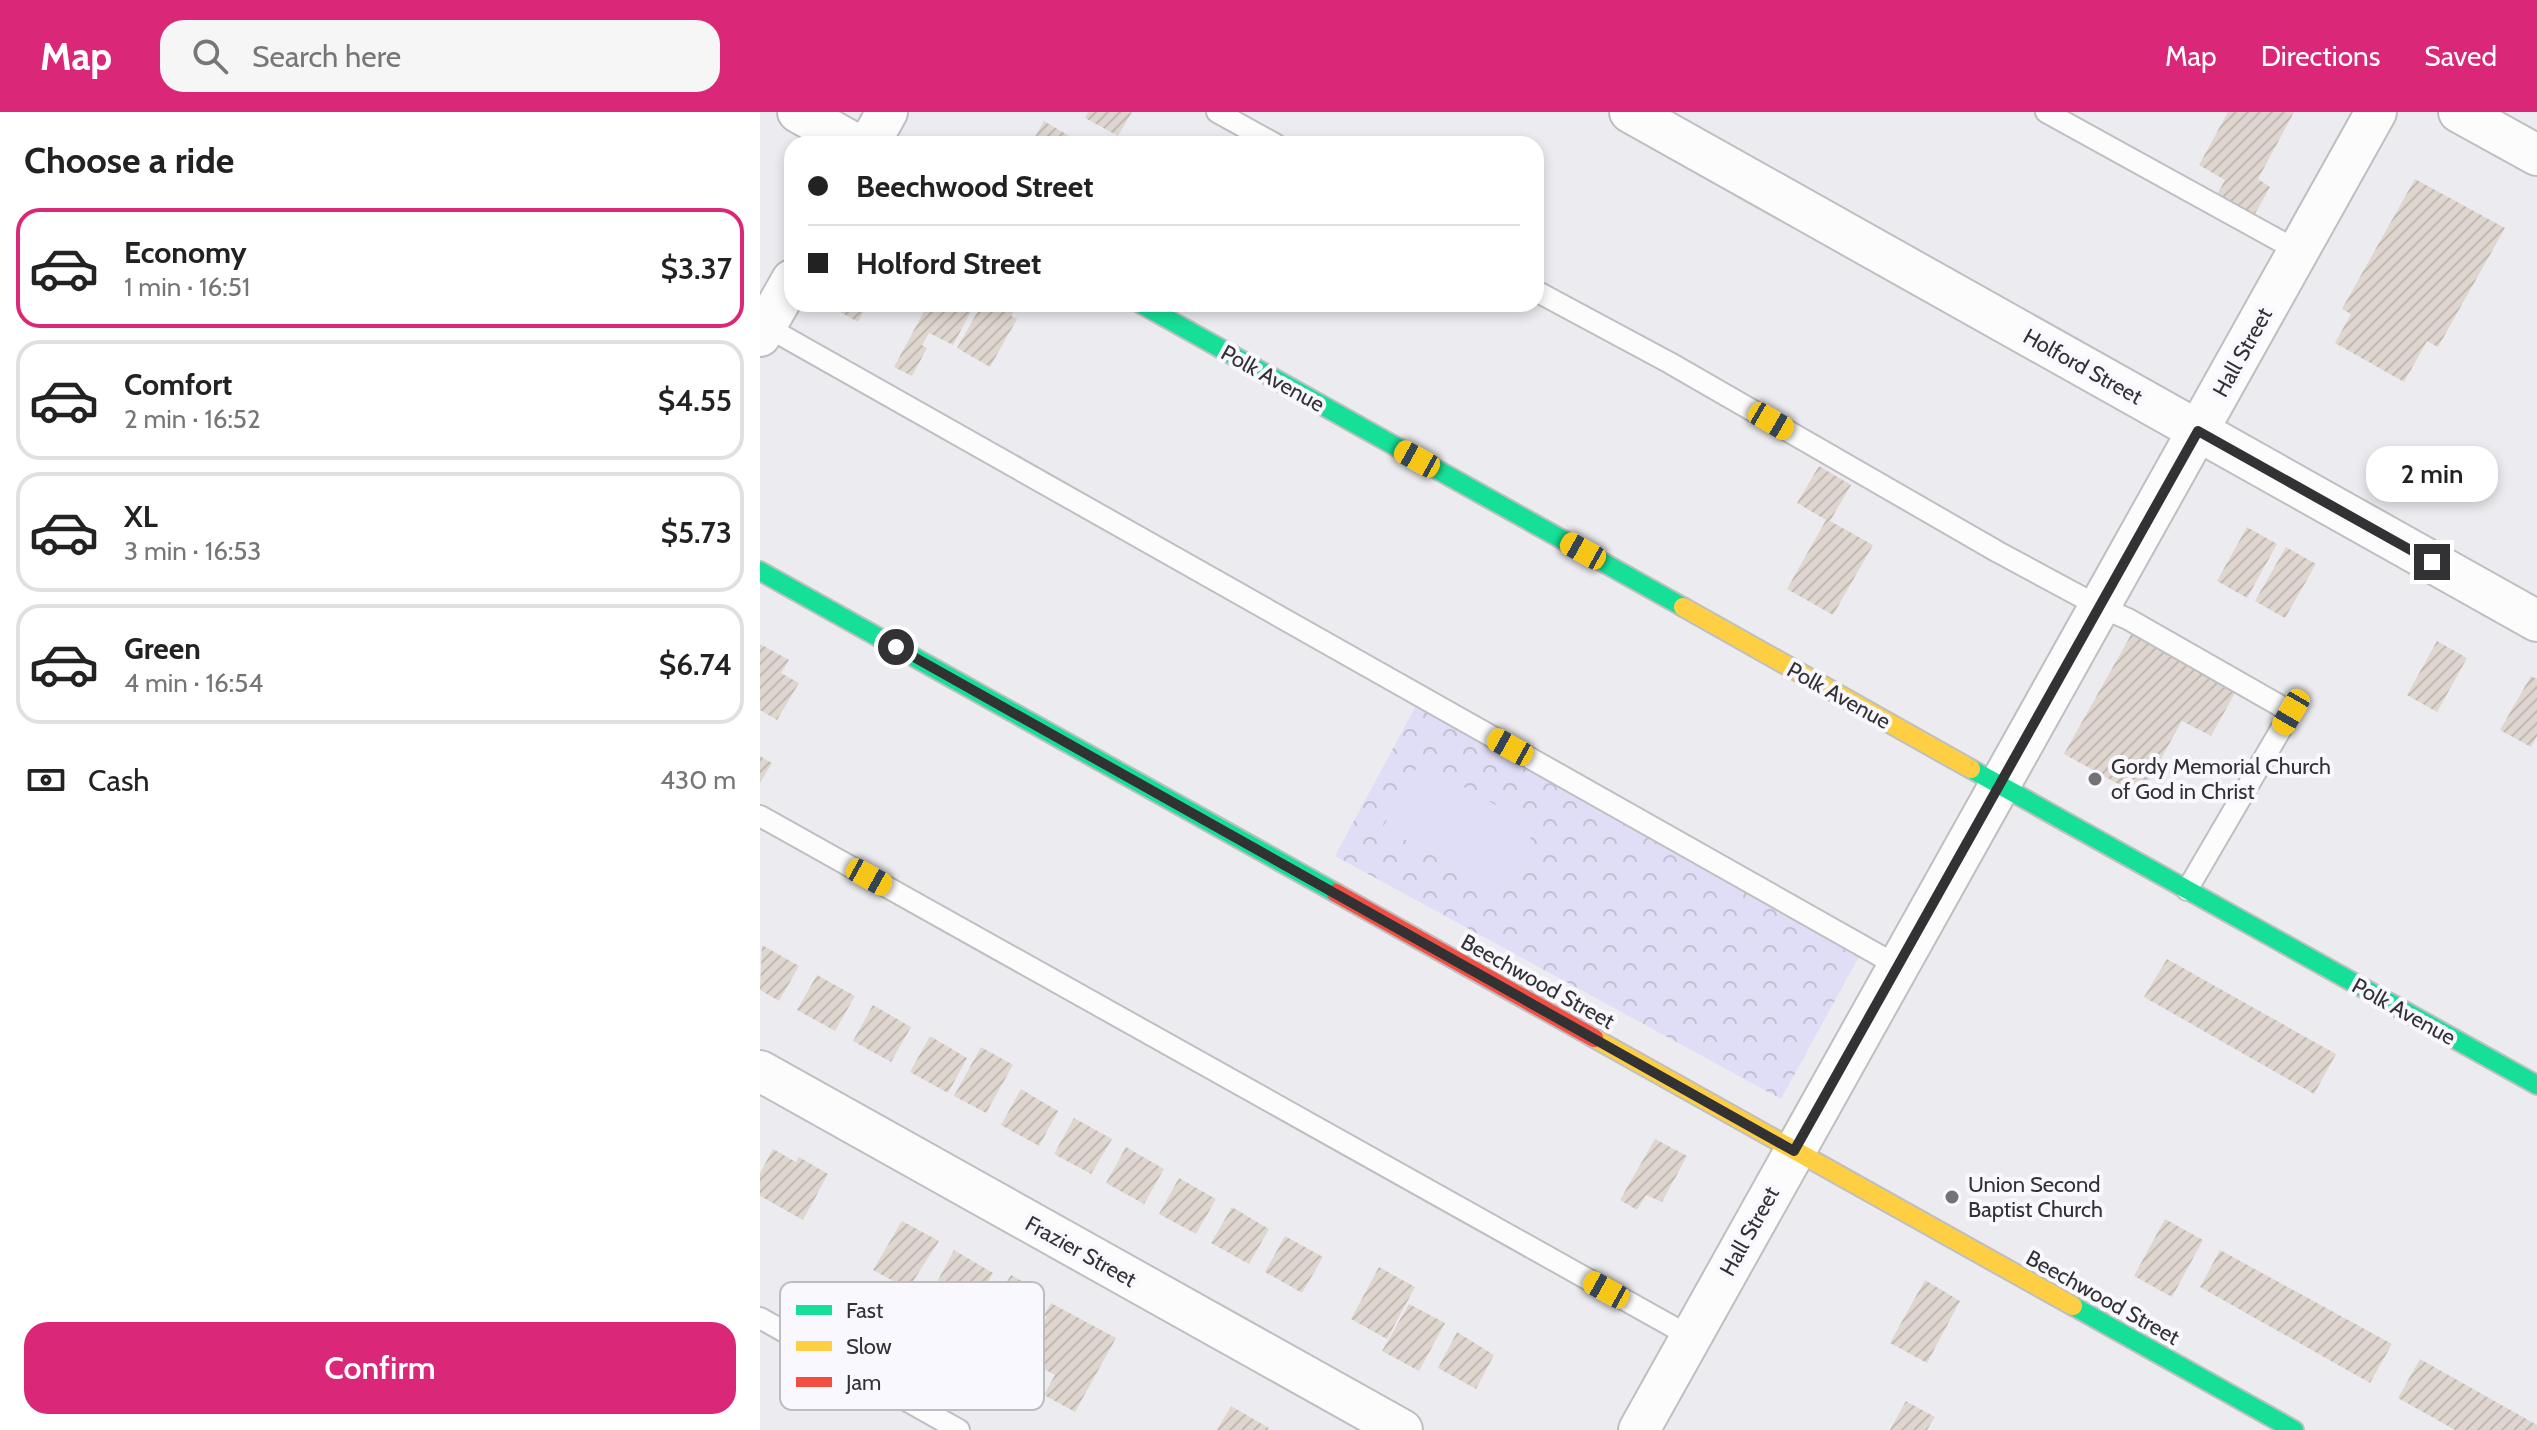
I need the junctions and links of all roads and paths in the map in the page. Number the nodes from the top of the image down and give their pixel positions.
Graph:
1 (798, 112) edge
2 (887, 112) edge
3 (1217, 112) edge
4 (1630, 112) edge
5 (2046, 112) edge
6 (2376, 112) edge
7 (2459, 112) edge
8 (841, 136) edge
9 (874, 136) edge
10 (1260, 136) edge
11 (2537, 155) edge
12 (2298, 251) junction
13 (784, 293) edge
14 (1544, 295) edge
15 (1155, 312) edge
16 (762, 329) edge
17 (2198, 431) junction
18 (760, 571) edge
19 (2100, 607) junction
20 (2537, 621) edge
21 (2000, 785) junction
22 (760, 816) edge
23 (2187, 890) junction
24 (1898, 966) junction
25 (760, 1071) edge
26 (2537, 1085) edge
27 (1794, 1151) junction
28 (760, 1318) edge
29 (780, 1329) edge
30 (1691, 1337) junction
31 (923, 1410) edge
32 (959, 1430) edge
33 (1402, 1430) edge
34 (1639, 1430) edge
35 (2294, 1430) edge

1 - 8 street
2 - 9 street
3 - 10 lane
4 - 17 street, Holford Street
5 - 12 lane
6 - 12 street, Hall Street
7 - 11 street
12 - 17 street, Hall Street
13 - 16 street
14 - 19 lane
15 - 21 street, Polk Avenue
16 - 24 lane
17 - 19 street, Hall Street
17 - 20 street, Holford Street
18 - 27 street, Beechwood Street
19 - 21 street, Hall Street
19 - 23 lane
21 - 23 street, Polk Avenue
21 - 24 street, Hall Street
22 - 30 lane
23 - 26 street, Polk Avenue
24 - 27 street, Hall Street
25 - 33 street, Frazier Street
27 - 30 street, Hall Street
27 - 35 street, Beechwood Street
28 - 29 lane
30 - 34 street, Hall Street
31 - 32 lane

